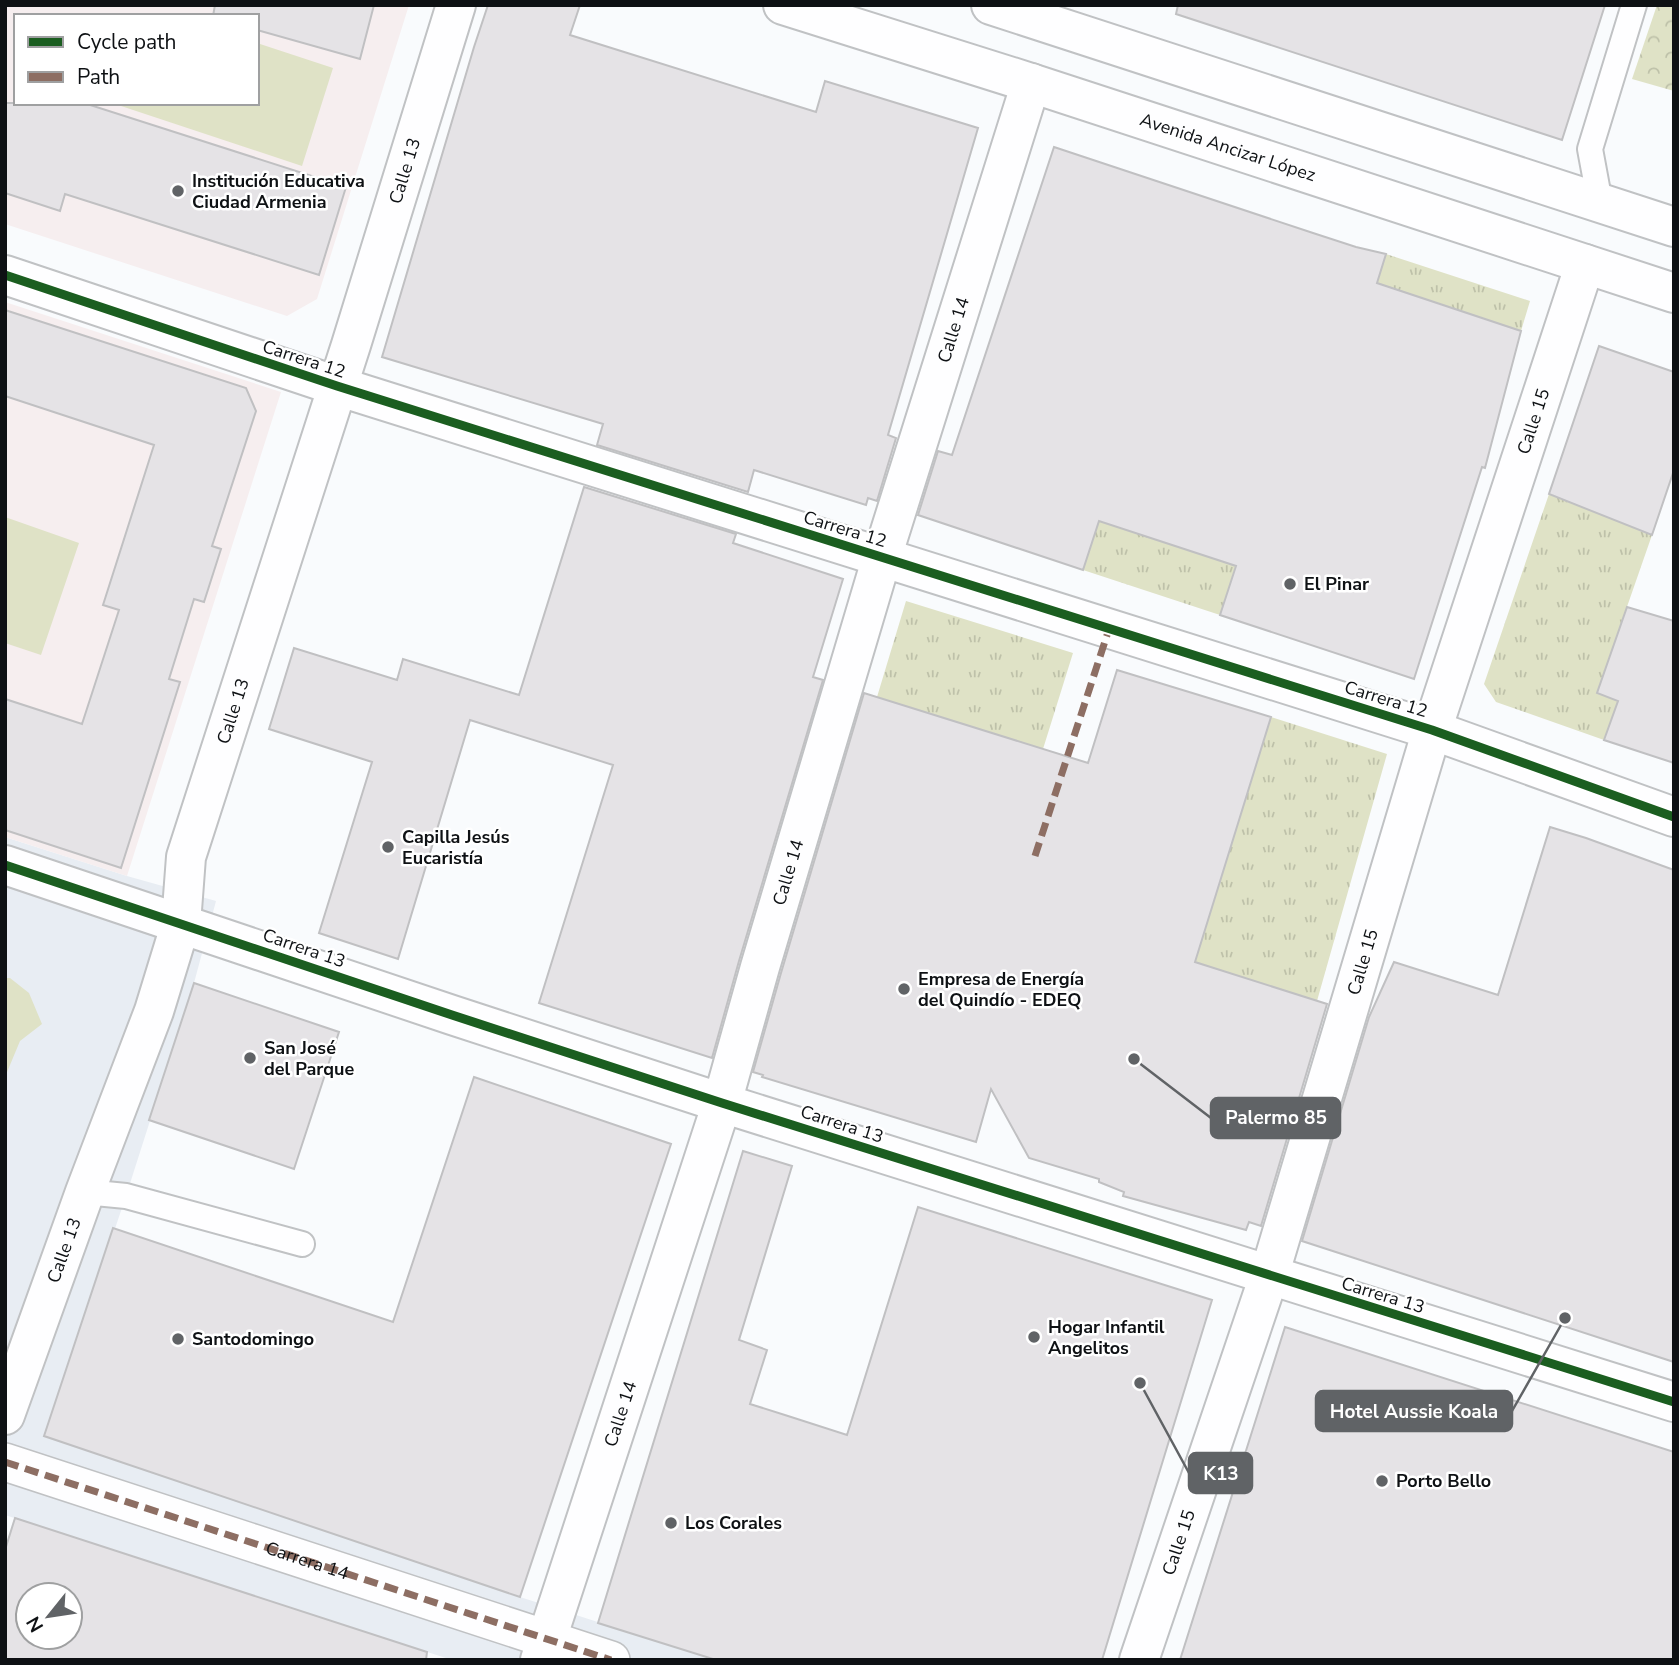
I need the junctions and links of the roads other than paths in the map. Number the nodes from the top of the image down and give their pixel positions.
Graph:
1 (456, 5) edge
2 (783, 5) edge
3 (992, 5) edge
4 (1634, 5) edge
5 (1052, 14) edge
6 (1031, 83) junction
7 (1600, 204) junction
8 (1674, 227) edge
9 (1585, 264) junction
10 (5, 275) edge
11 (1674, 293) edge
12 (337, 386) junction
13 (882, 557) junction
14 (1432, 730) junction
15 (1674, 817) edge
16 (5, 865) edge
17 (181, 923) junction
18 (722, 1102) junction
19 (85, 1192) junction
20 (302, 1244) dead end
21 (1269, 1276) junction
22 (1674, 1402) edge
23 (5, 1415) edge
24 (5, 1462) edge
25 (544, 1649) edge
26 (611, 1660) edge
27 (1139, 1660) edge

1 - 12 street, Calle 13
2 - 6 street, Avenida Ancizar López
3 - 5 street
4 - 7 lane
5 - 7 street
6 - 9 street, Avenida Ancizar López
6 - 13 street, Calle 14
7 - 8 street
9 - 11 street, Avenida Ancizar López
9 - 14 street, Calle 15
10 - 12 street, Carrera 12
12 - 13 street, Carrera 12
12 - 17 street, Calle 13
13 - 14 street, Carrera 12
13 - 18 street, Calle 14
14 - 15 street, Carrera 12
14 - 21 street, Calle 15
16 - 17 street, Carrera 13
17 - 18 street, Carrera 13
17 - 19 street, Calle 13
18 - 21 street, Carrera 13
18 - 25 street, Calle 14
19 - 20 lane
19 - 23 street, Calle 13
21 - 22 street, Carrera 13
21 - 27 street, Calle 15
24 - 25 street, Carrera 14
25 - 26 street, Carrera 14

